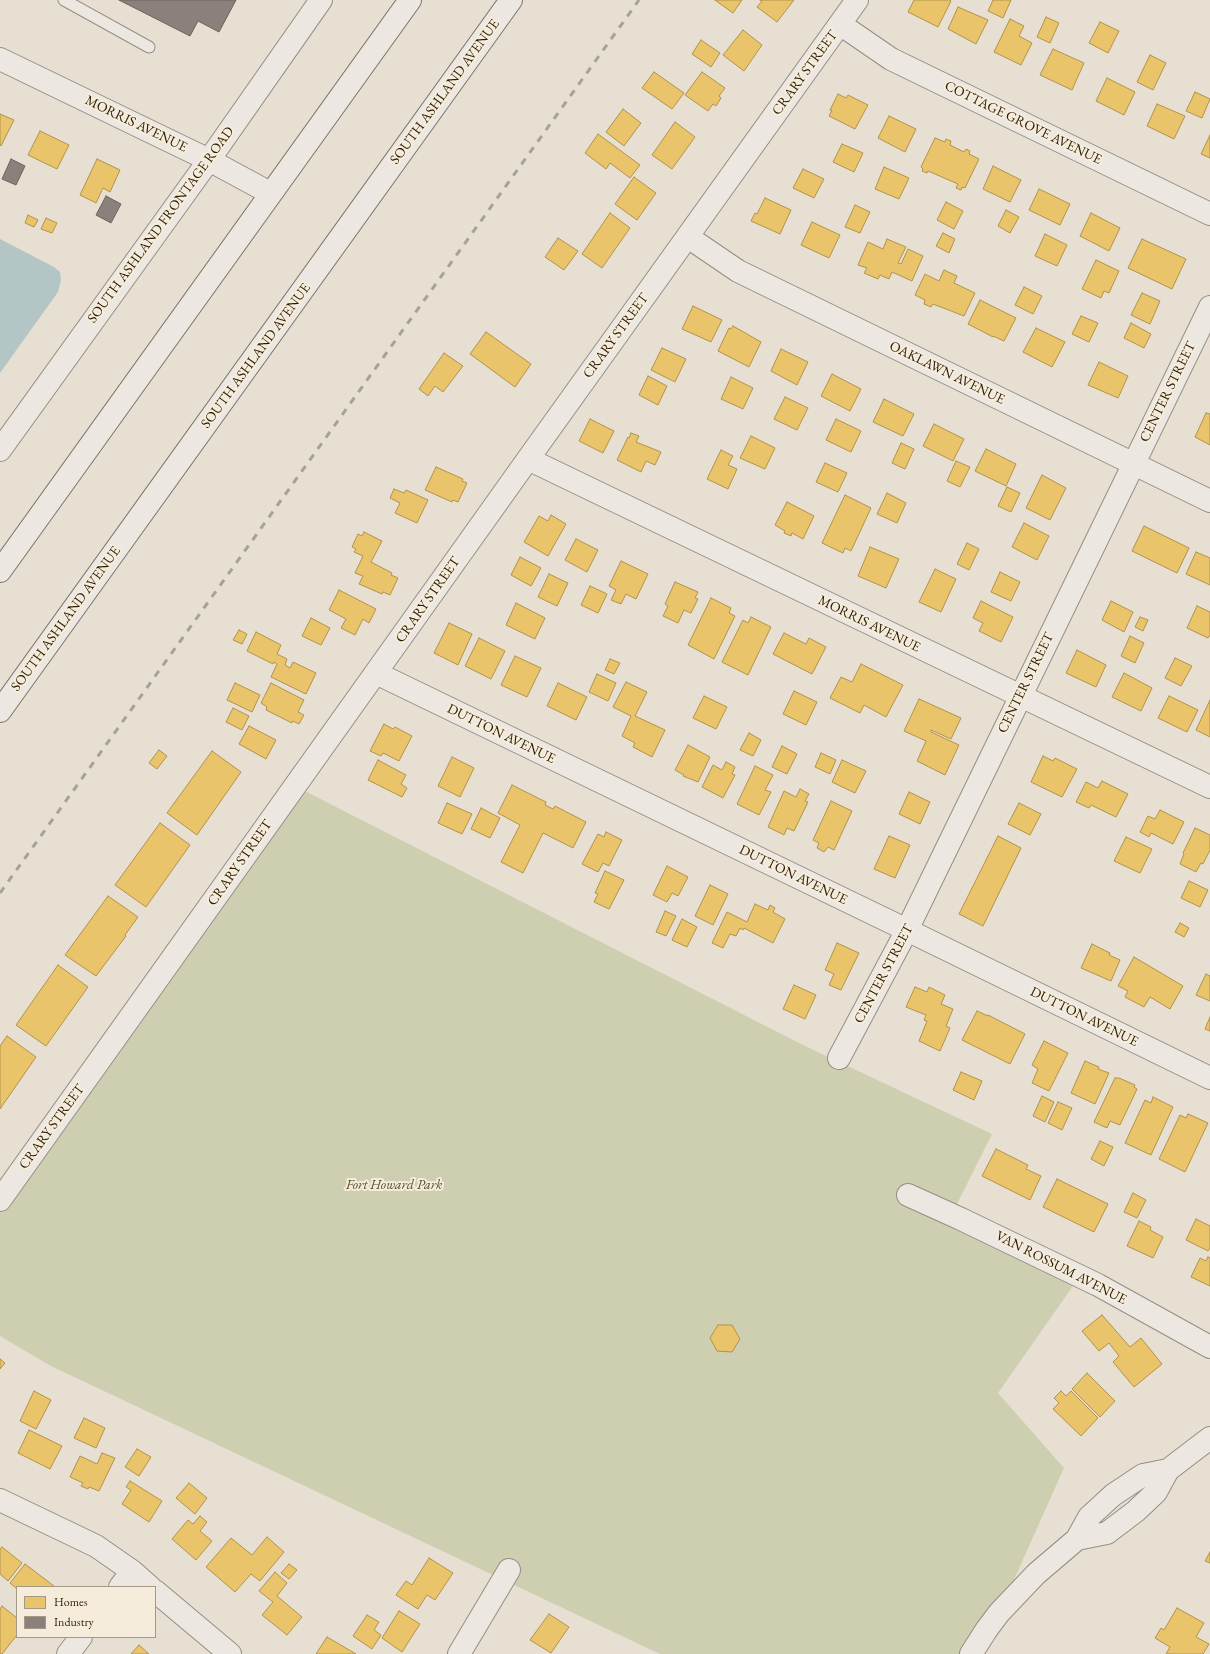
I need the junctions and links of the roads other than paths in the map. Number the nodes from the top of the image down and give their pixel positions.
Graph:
1 (64, 0) edge
2 (321, 0) edge
3 (410, 0) edge
4 (511, 0) edge
5 (857, 0) edge
6 (840, 24) junction
7 (150, 47) dead end
8 (0, 59) edge
9 (209, 160) junction
10 (270, 193) junction
11 (1210, 214) edge
12 (688, 237) junction
13 (1210, 307) edge
14 (0, 450) edge
15 (528, 459) junction
16 (1134, 464) junction
17 (1210, 501) edge
18 (0, 571) edge
19 (376, 673) junction
20 (1019, 697) junction
21 (0, 711) edge
22 (1210, 788) edge
23 (907, 930) junction
24 (839, 1058) dead end
25 (1210, 1078) edge
26 (908, 1195) dead end
27 (0, 1200) edge
28 (1210, 1347) edge
29 (1210, 1438) edge
30 (0, 1500) edge
31 (509, 1570) dead end
32 (126, 1579) edge
33 (147, 1586) edge
34 (156, 1592) edge
35 (80, 1638) edge
36 (68, 1654) edge
37 (230, 1654) edge
38 (459, 1654) edge
39 (971, 1654) edge

1 - 7 lane
2 - 9 street, SOUTH ASHLAND FRONTAGE ROAD
3 - 10 street
4 - 21 street, SOUTH ASHLAND AVENUE
5 - 6 street, CRARY STREET
6 - 11 street, COTTAGE GROVE AVENUE
6 - 12 street, CRARY STREET
8 - 9 street, MORRIS AVENUE
9 - 10 street, MORRIS AVENUE
9 - 14 street, SOUTH ASHLAND FRONTAGE ROAD
10 - 18 street
12 - 15 street, CRARY STREET
12 - 16 street, OAKLAWN AVENUE
13 - 16 street, CENTER STREET
15 - 19 street, CRARY STREET
15 - 20 street, MORRIS AVENUE
16 - 17 street, OAKLAWN AVENUE
16 - 20 street, CENTER STREET
19 - 23 street, DUTTON AVENUE
19 - 27 street, CRARY STREET
20 - 22 street, MORRIS AVENUE
20 - 23 street, CENTER STREET
23 - 24 street, CENTER STREET
23 - 25 street, DUTTON AVENUE
26 - 28 street, VAN ROSSUM AVENUE
29 - 39 street
30 - 32 street
31 - 38 street
32 - 33 street
34 - 37 street
35 - 36 street

